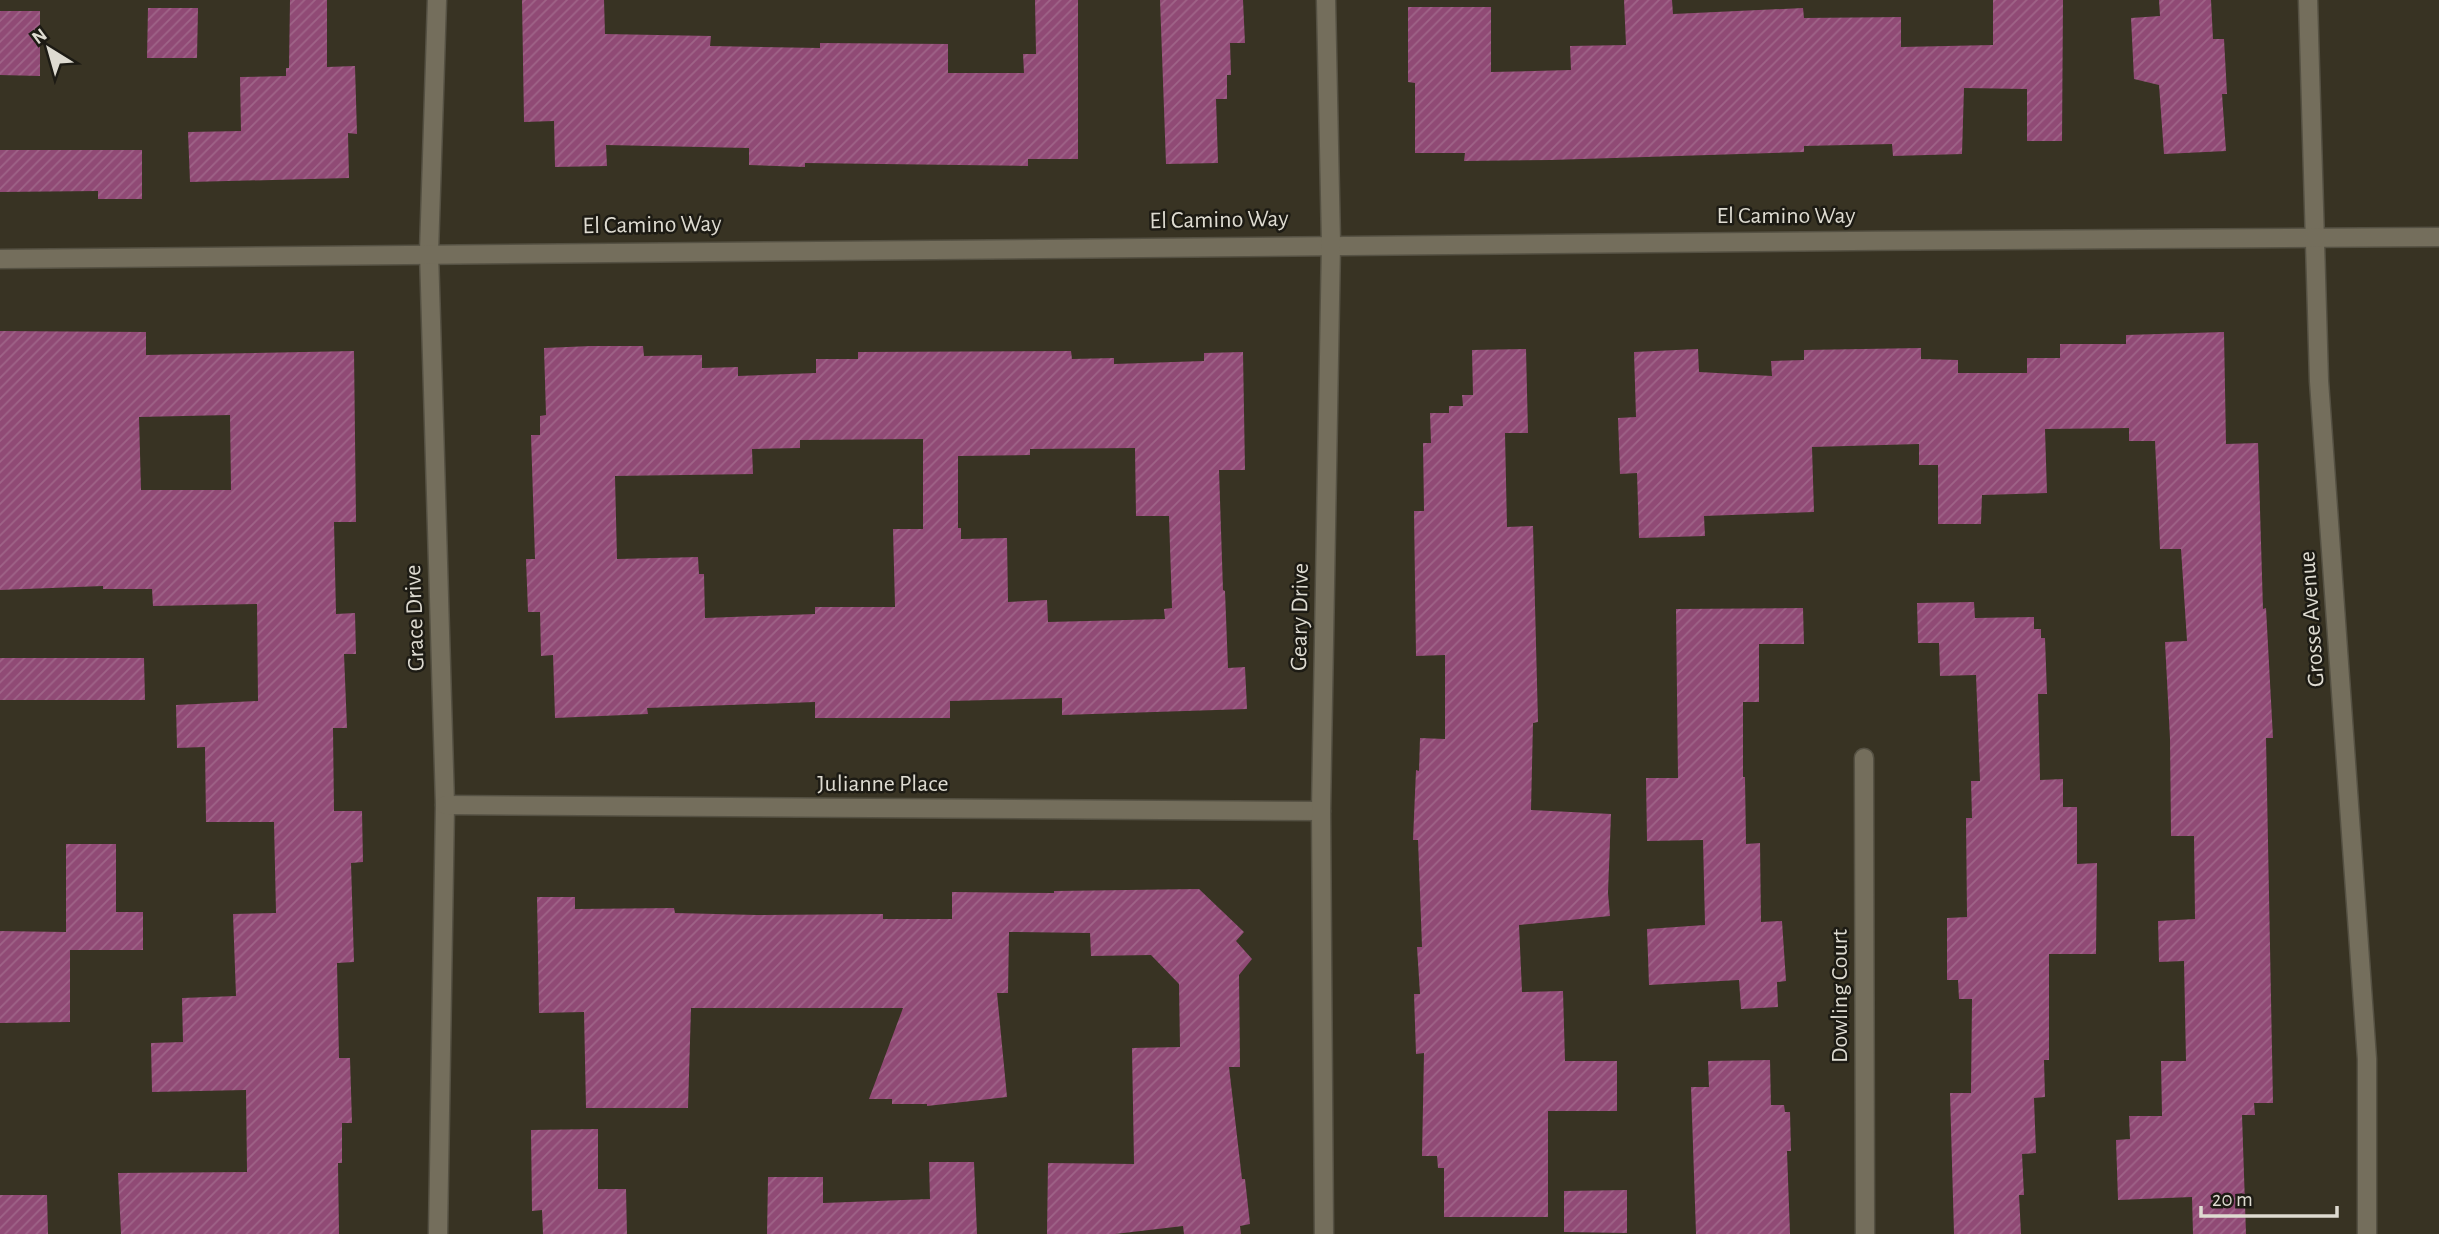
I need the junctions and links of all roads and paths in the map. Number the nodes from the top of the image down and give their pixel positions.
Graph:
1 (437, 0) edge
2 (1326, 0) edge
3 (2308, 0) edge
4 (2439, 237) edge
5 (2315, 238) junction
6 (1331, 243) junction
7 (429, 252) junction
8 (0, 259) edge
9 (1864, 758) dead end
10 (445, 805) junction
11 (1321, 811) junction
12 (438, 1234) edge
13 (1324, 1234) edge
14 (1865, 1234) edge
15 (2367, 1234) edge

1 - 7 street, Grace Drive
2 - 6 street, Geary Drive
3 - 5 street, Grosse Avenue
4 - 5 street, El Camino Way
5 - 6 street, El Camino Way
5 - 15 street, Grosse Avenue
6 - 7 street, El Camino Way
6 - 11 street, Geary Drive
7 - 8 street, El Camino Way
7 - 10 street, Grace Drive
9 - 14 street, Dowling Court
10 - 11 street, Julianne Place
10 - 12 street, Grace Drive
11 - 13 street, Geary Drive

